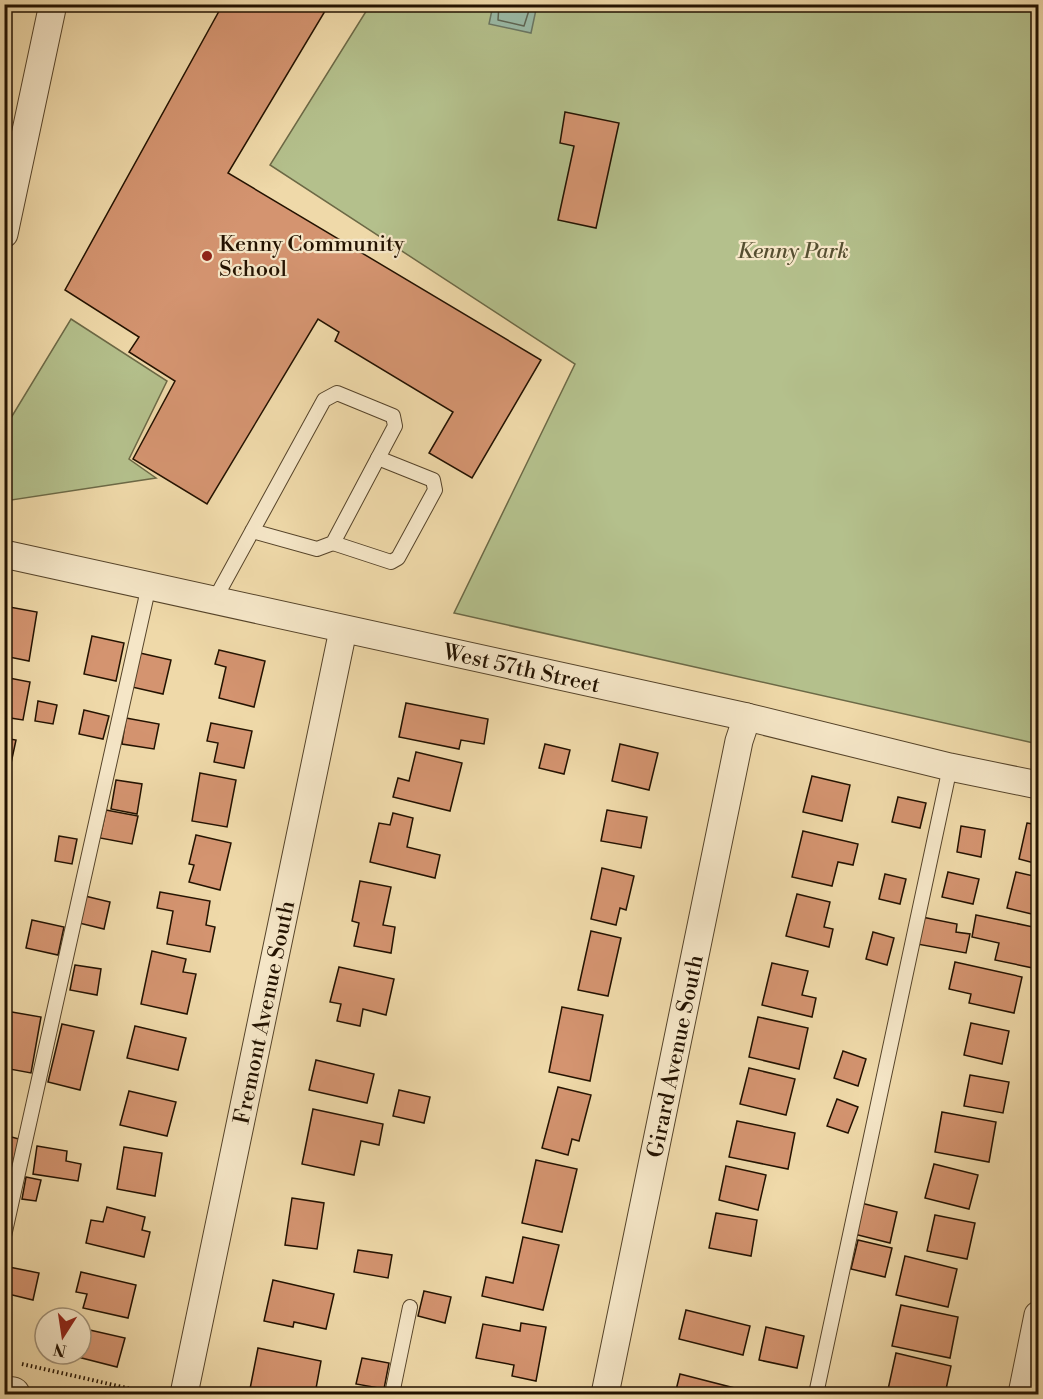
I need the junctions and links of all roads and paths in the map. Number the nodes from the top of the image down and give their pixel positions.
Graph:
1 (53, 4) edge
2 (4, 234) edge
3 (378, 458) junction
4 (252, 531) junction
5 (333, 543) junction
6 (4, 554) edge
7 (148, 585) junction
8 (215, 599) junction
9 (343, 630) junction
10 (747, 717) junction
11 (950, 767) junction
12 (1038, 785) edge
13 (4, 1236) edge
14 (410, 1307) dead end
15 (1038, 1315) edge
16 (16, 1362) dead end
17 (4, 1393) edge
18 (13, 1395) edge
19 (153, 1395) edge
20 (184, 1395) edge
21 (392, 1395) edge
22 (605, 1395) edge
23 (816, 1395) edge
24 (1022, 1395) edge

1 - 2 street
3 - 4 lane
3 - 5 lane
3 - 5 lane
4 - 5 lane
4 - 8 lane
6 - 7 street, West 57th Street
7 - 8 street, West 57th Street
7 - 13 lane
8 - 9 street, West 57th Street
9 - 10 street, West 57th Street
9 - 20 street, Fremont Avenue South
10 - 11 street, West 57th Street
10 - 22 street, Girard Avenue South
11 - 12 street, West 57th Street
11 - 23 lane
14 - 21 lane
15 - 24 street
16 - 19 path
17 - 18 street

